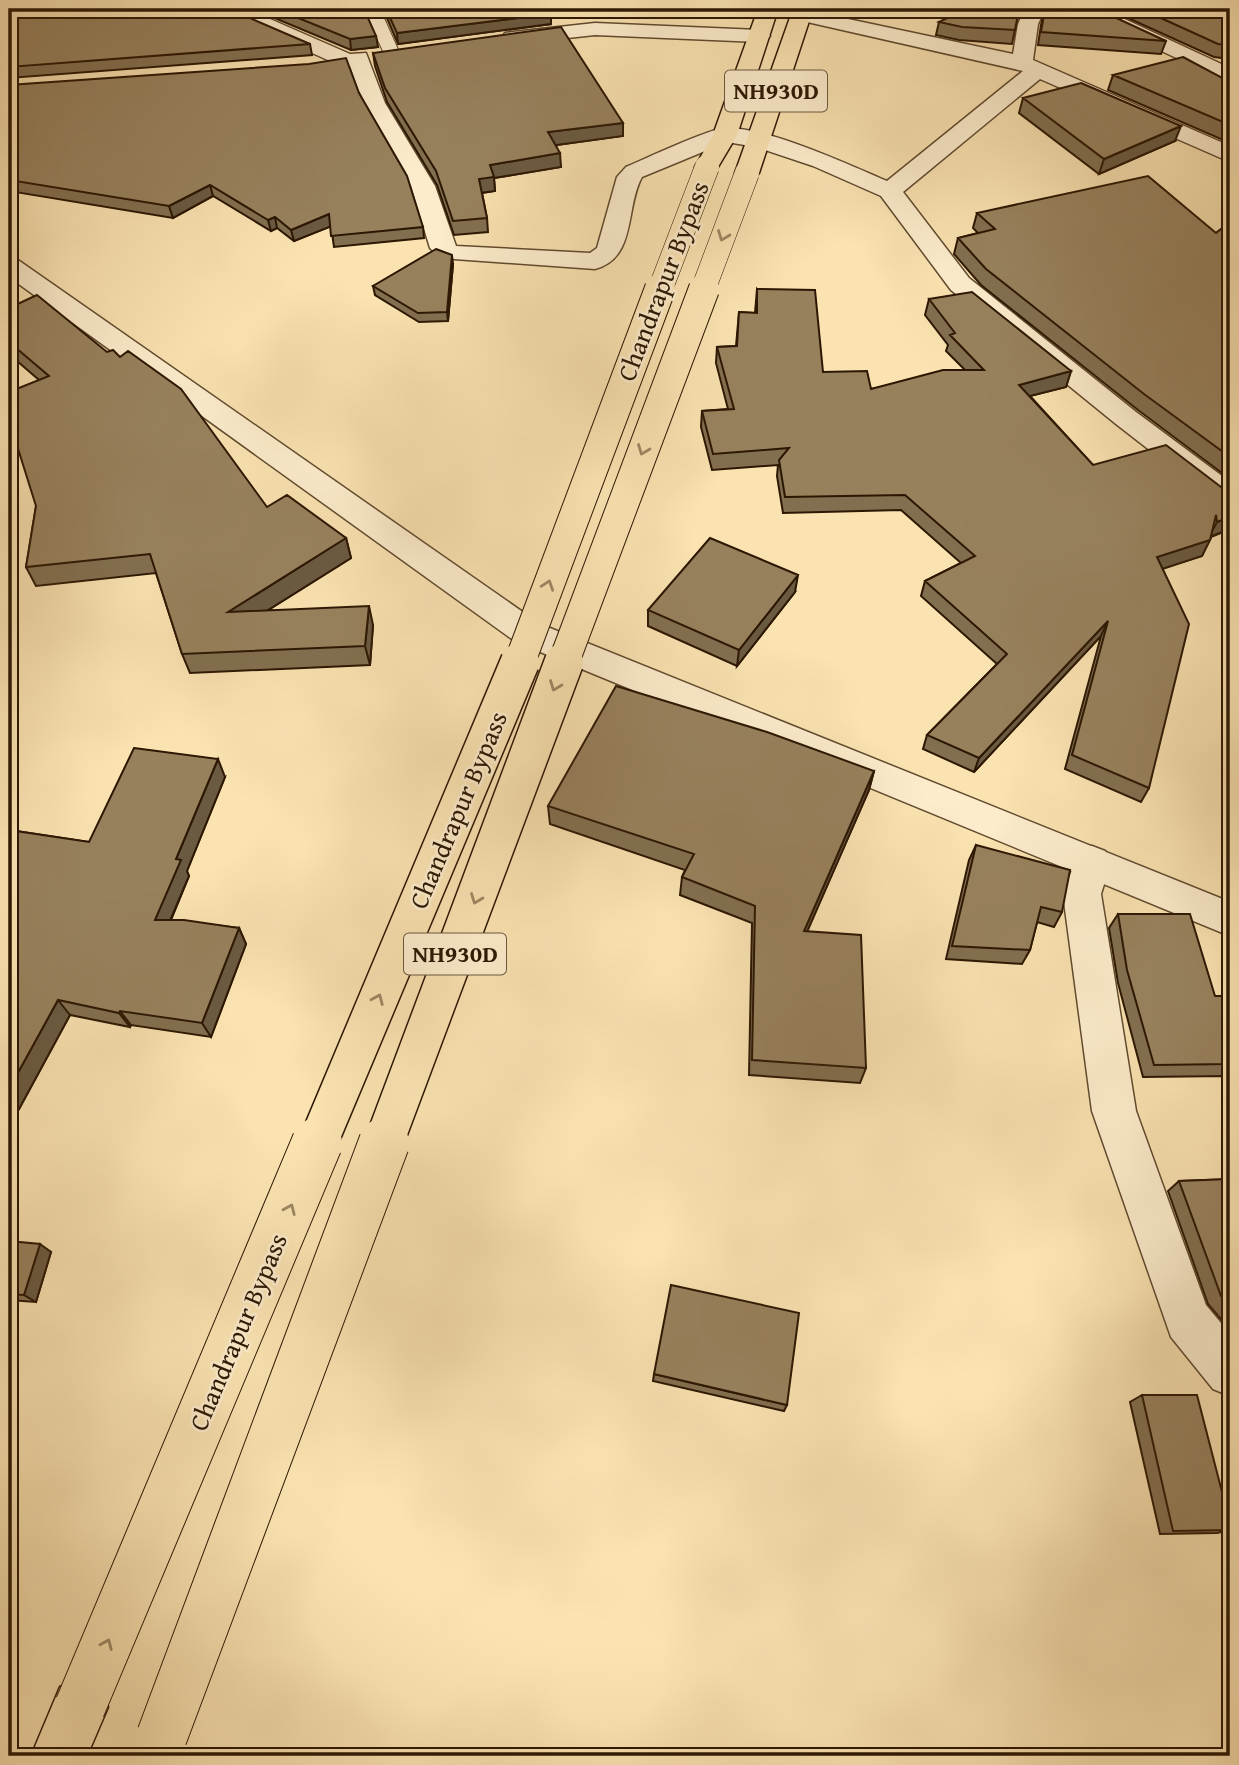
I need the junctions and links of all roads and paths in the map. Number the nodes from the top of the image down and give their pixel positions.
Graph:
1 (230, 9) edge
2 (372, 9) edge
3 (768, 9) edge
4 (1035, 9) edge
5 (1087, 9) edge
6 (802, 12) edge
7 (759, 36) junction
8 (488, 41) edge
9 (419, 50) edge
10 (392, 54) junction
11 (353, 59) junction
12 (311, 65) edge
13 (1030, 66) junction
14 (1230, 76) edge
15 (716, 151) junction
16 (1230, 155) edge
17 (754, 157) junction
18 (890, 191) junction
19 (9, 265) edge
20 (1230, 497) edge
21 (1092, 862) junction
22 (1230, 919) edge
23 (1230, 1372) edge
24 (159, 1746) edge
25 (59, 1756) edge

1 - 11 street
2 - 10 lane
3 - 7 highway, Chandrapur Bypass / NH930D
4 - 13 street
5 - 14 street
6 - 13 street
6 - 17 highway, Chandrapur Bypass / NH930D
7 - 8 street
7 - 15 highway, Chandrapur Bypass / NH930D
9 - 10 street
10 - 11 street
11 - 12 street
11 - 15 street
13 - 16 street
13 - 18 street
15 - 17 street
25 -> 15 highway, Chandrapur Bypass / NH930D, bridge
17 - 18 street
17 -> 24 highway, Chandrapur Bypass / NH930D, bridge
18 - 20 street
19 - 21 street
21 - 22 street
21 - 23 street

